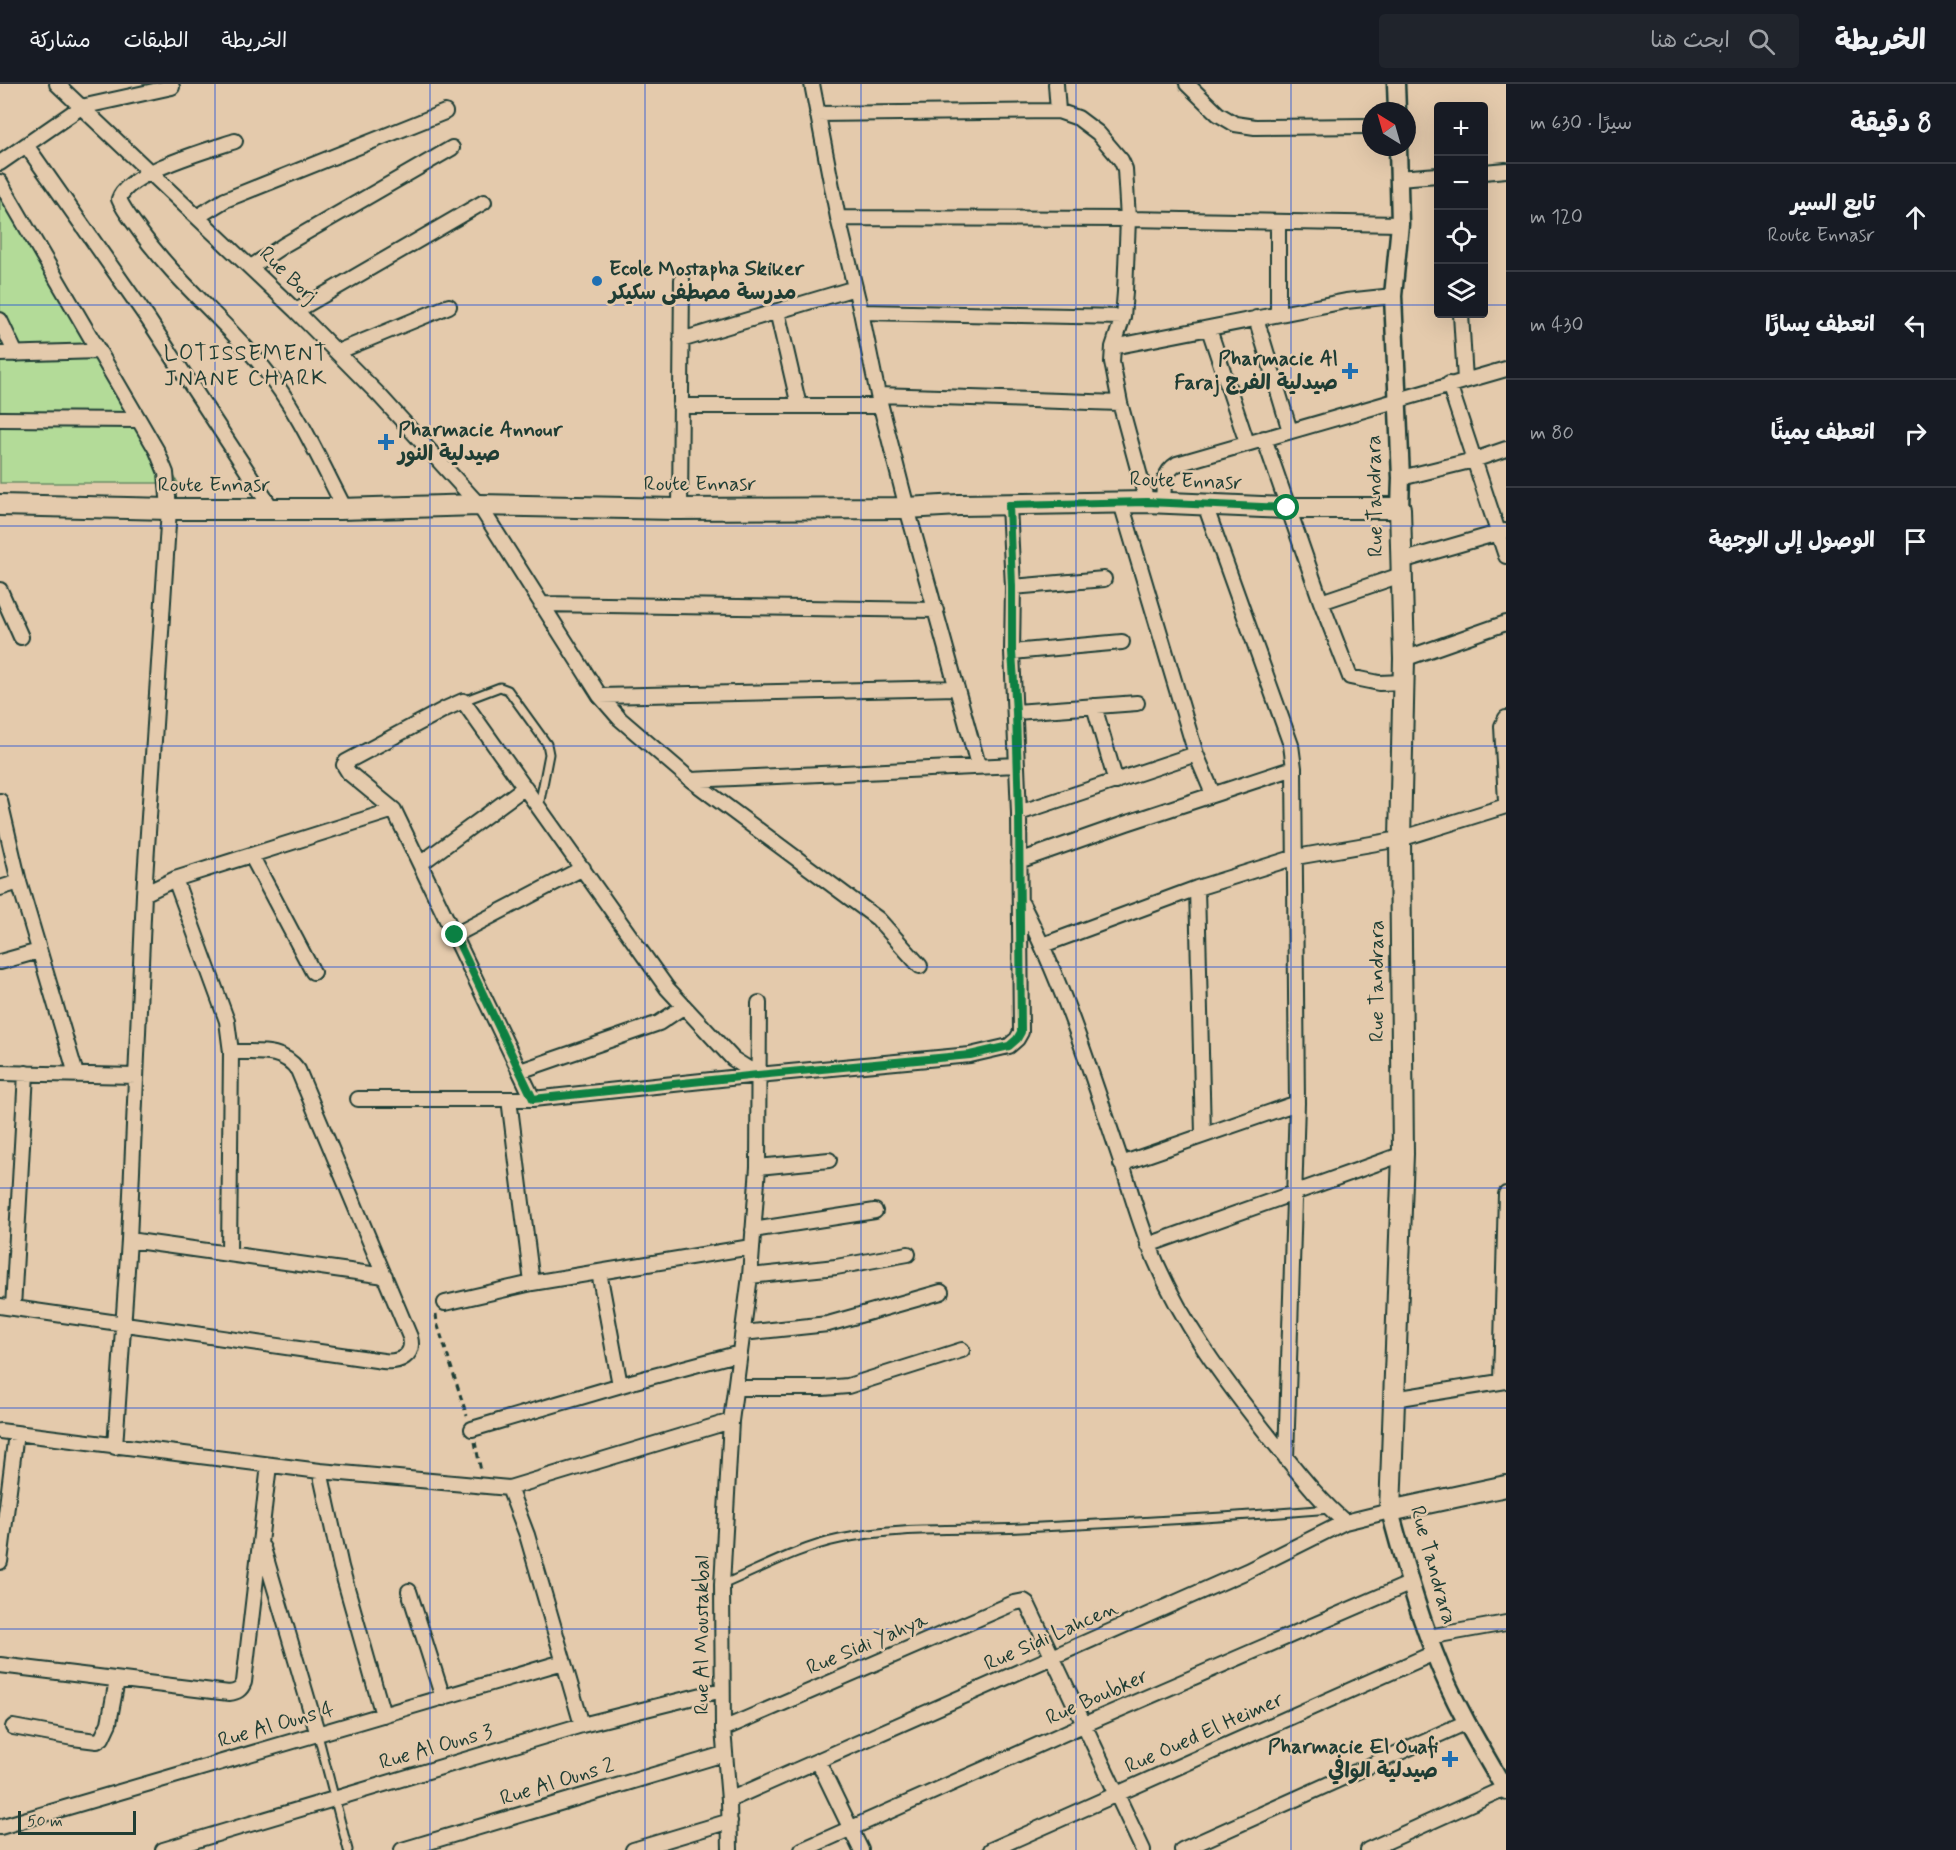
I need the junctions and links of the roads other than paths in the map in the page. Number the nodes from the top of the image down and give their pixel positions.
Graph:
1 (57, 84) edge
2 (812, 84) edge
3 (1056, 84) edge
4 (1186, 84) edge
5 (1396, 84) edge
6 (171, 87) dead end
7 (1397, 102) edge
8 (81, 107) junction
9 (1058, 111) junction
10 (445, 112) dead end
11 (818, 114) junction
12 (1362, 126) edge
13 (235, 141) dead end
14 (26, 145) junction
15 (452, 148) dead end
16 (1398, 156) edge
17 (0, 162) edge
18 (1506, 170) edge
19 (149, 171) junction
20 (1488, 172) edge
21 (1434, 175) edge
22 (1398, 178) junction
23 (0, 182) edge
24 (4, 196) edge
25 (484, 202) dead end
26 (197, 217) junction
27 (838, 218) junction
28 (1128, 219) junction
29 (1278, 222) junction
30 (1400, 224) junction
31 (251, 267) junction
32 (682, 279) dead end
33 (855, 288) junction
34 (1393, 296) junction
35 (449, 306) dead end
36 (777, 311) junction
37 (296, 312) junction
38 (861, 312) junction
39 (1278, 314) junction
40 (1123, 317) junction
41 (1256, 318) junction
42 (1461, 318) edge
43 (0, 320) edge
44 (1209, 329) junction
45 (681, 340) junction
46 (1113, 347) junction
47 (99, 351) junction
48 (337, 352) junction
49 (0, 354) edge
50 (16, 354) junction
51 (1506, 369) edge
52 (1465, 380) junction
53 (1449, 384) junction
54 (880, 401) junction
55 (1397, 402) junction
56 (1120, 403) junction
57 (681, 406) junction
58 (800, 406) junction
59 (0, 419) edge
60 (139, 420) junction
61 (1290, 431) junction
62 (1264, 438) junction
63 (1247, 443) junction
64 (1506, 449) edge
65 (1474, 460) junction
66 (1401, 478) junction
67 (1121, 503) junction
68 (1155, 503) junction
69 (0, 505) edge
70 (1009, 505) junction
71 (1205, 505) junction
72 (480, 506) junction
73 (680, 508) junction
74 (907, 508) junction
75 (1287, 508) junction
76 (1400, 508) junction
77 (168, 509) junction
78 (272, 509) junction
79 (345, 509) junction
80 (1502, 532) edge
81 (1506, 556) edge
82 (1401, 568) junction
83 (1104, 579) dead end
84 (1012, 587) junction
85 (0, 590) edge
86 (1320, 603) junction
87 (541, 604) junction
88 (936, 610) junction
89 (1506, 623) edge
90 (21, 637) dead end
91 (1122, 642) dead end
92 (1012, 652) junction
93 (1404, 659) junction
94 (1403, 682) junction
95 (957, 688) junction
96 (600, 696) junction
97 (463, 701) junction
98 (1137, 703) dead end
99 (1094, 706) junction
100 (1016, 712) junction
101 (1506, 718) edge
102 (1196, 754) junction
103 (978, 765) junction
104 (1017, 765) junction
105 (1294, 768) junction
106 (691, 780) junction
107 (1116, 782) junction
108 (525, 787) junction
109 (1213, 794) junction
110 (0, 801) edge
111 (1506, 804) edge
112 (539, 806) junction
113 (394, 810) junction
114 (1019, 813) junction
115 (3, 819) edge
116 (1400, 839) junction
117 (251, 855) junction
118 (1296, 857) junction
119 (1019, 861) junction
120 (420, 864) junction
121 (583, 868) junction
122 (175, 879) junction
123 (19, 882) junction
124 (0, 888) edge
125 (1197, 888) junction
126 (144, 894) junction
127 (1021, 903) junction
128 (455, 935) junction
129 (1043, 945) junction
130 (39, 951) junction
131 (0, 962) edge
132 (920, 966) dead end
133 (313, 972) dead end
134 (759, 1003) dead end
135 (683, 1007) junction
136 (231, 1052) junction
137 (520, 1071) junction
138 (0, 1073) edge
139 (26, 1073) junction
140 (76, 1074) junction
141 (758, 1075) junction
142 (136, 1076) junction
143 (358, 1099) dead end
144 (509, 1099) junction
145 (533, 1099) junction
146 (1297, 1103) junction
147 (1203, 1134) junction
148 (1403, 1154) junction
149 (829, 1160) dead end
150 (1121, 1164) junction
151 (758, 1167) junction
152 (1296, 1192) junction
153 (1506, 1194) edge
154 (875, 1211) dead end
155 (753, 1230) junction
156 (129, 1240) junction
157 (1149, 1245) junction
158 (751, 1247) junction
159 (229, 1254) junction
160 (908, 1254) dead end
161 (599, 1272) junction
162 (385, 1276) junction
163 (750, 1276) junction
164 (532, 1283) junction
165 (942, 1292) dead end
166 (445, 1303) road end
167 (7, 1307) edge
168 (123, 1324) junction
169 (743, 1333) junction
170 (962, 1350) dead end
171 (740, 1353) junction
172 (1504, 1381) edge
173 (621, 1385) junction
174 (736, 1388) junction
175 (1394, 1399) junction
176 (731, 1421) junction
177 (472, 1428) road end
178 (0, 1431) edge
179 (16, 1433) junction
180 (115, 1447) junction
181 (1286, 1458) junction
182 (269, 1465) junction
183 (320, 1470) junction
184 (1506, 1486) edge
185 (509, 1488) junction
186 (1331, 1509) junction
187 (1390, 1511) junction
188 (1345, 1522) junction
189 (261, 1543) junction
190 (0, 1562) edge
191 (1409, 1584) junction
192 (722, 1585) junction
193 (409, 1591) dead end
194 (1506, 1623) edge
195 (1428, 1637) junction
196 (1434, 1653) junction
197 (1053, 1658) junction
198 (563, 1662) junction
199 (0, 1665) edge
200 (117, 1680) junction
201 (722, 1689) junction
202 (443, 1698) junction
203 (383, 1715) junction
204 (1467, 1722) junction
205 (582, 1725) junction
206 (1083, 1725) junction
207 (13, 1727) dead end
208 (723, 1729) junction
209 (318, 1735) junction
210 (724, 1754) junction
211 (818, 1761) junction
212 (1505, 1790) edge
213 (1116, 1794) junction
214 (333, 1799) junction
215 (729, 1800) junction
216 (730, 1821) junction
217 (0, 1827) edge
218 (850, 1828) junction
219 (170, 1849) edge
220 (348, 1850) edge
221 (402, 1850) edge
222 (633, 1850) edge
223 (730, 1850) edge
224 (802, 1850) edge
225 (861, 1850) edge
226 (991, 1850) edge
227 (1143, 1850) edge
228 (1182, 1850) edge
229 (1368, 1850) edge

1 - 8 street, Rue Borj
2 - 11 street
3 - 9 street
4 - 12 street
5 - 7 street
6 - 8 street
8 - 14 street
8 - 19 street, Rue Borj
9 - 11 street
9 - 28 street
10 - 26 street
11 - 27 street
13 - 19 street
14 - 17 street
14 - 78 street
15 - 31 street
16 - 22 street, Rue Tandrara
18 - 20 street
19 - 26 street, Rue Borj
19 - 79 street
21 - 22 street
22 - 30 street, Rue Tandrara
23 - 24 street
24 - 47 street
25 - 37 street
26 - 31 street, Rue Borj
27 - 28 street
27 - 33 street
28 - 29 street
28 - 40 street
29 - 30 street
29 - 39 street
30 - 34 street, Rue Tandrara
31 - 37 street, Rue Borj
32 - 45 street
33 - 36 street
33 - 38 street
34 - 39 street
34 - 55 street, Rue Tandrara
35 - 48 street
36 - 45 street
36 - 58 street
37 - 48 street, Rue Borj
38 - 40 street
38 - 54 street
39 - 41 street
40 - 46 street
41 - 44 street
41 - 61 street
42 - 52 street
43 - 50 street
44 - 46 street
44 - 63 street
45 - 57 street
46 - 56 street
47 - 50 street
47 - 60 street
48 - 72 street, Rue Borj
49 - 50 street
51 - 52 street
52 - 53 street
53 - 55 street
53 - 65 street
54 - 56 street
54 - 58 street
54 - 74 street
55 - 61 street
55 - 66 street, Rue Tandrara
56 - 68 street
57 - 58 street
57 - 73 street
59 - 60 street
60 - 77 street
61 - 62 street
62 - 63 street
62 - 75 street
63 - 68 street
64 - 65 street
65 - 66 street
65 - 80 street
66 - 76 street, Rue Tandrara
67 - 68 main road, Route Ennasr
67 - 70 main road, Route Ennasr
67 - 102 street
68 - 71 main road, Route Ennasr
69 - 77 main road, Route Ennasr
70 - 74 main road, Route Ennasr
70 - 84 street
71 - 75 main road, Route Ennasr
71 - 105 street
72 - 73 main road, Route Ennasr
72 - 79 main road, Route Ennasr
72 - 87 street, Rue Borj
73 - 74 main road, Route Ennasr
74 - 88 street
75 - 76 main road, Route Ennasr
75 - 86 street
76 - 82 main road, Rue Tandrara
77 - 78 main road, Route Ennasr
77 - 126 street
78 - 79 main road, Route Ennasr
80 - 81 street
80 - 82 street
82 - 86 street
82 - 93 main road, Rue Tandrara
83 - 84 street
84 - 92 street
85 - 90 street
86 - 94 street
87 - 88 street
87 - 96 street, Rue Borj
88 - 95 street
89 - 93 street
91 - 92 street
92 - 100 street
93 - 94 main road, Rue Tandrara
94 - 116 main road, Rue Tandrara
95 - 96 street
95 - 103 street
96 - 106 street, Rue Borj
97 - 108 street
97 - 112 lane
97 - 113 street
98 - 99 street
99 - 100 street
99 - 107 street
100 - 104 street
101 - 111 street
102 - 107 street
102 - 109 street
103 - 104 street
103 - 106 street
104 - 114 street
105 - 109 street
105 - 118 street
106 - 132 street, Rue Borj
107 - 114 street
108 - 112 street
108 - 120 street
109 - 119 street
110 - 115 street
111 - 116 street
112 - 121 street
113 - 117 street
113 - 120 street
114 - 119 street
115 - 123 street
116 - 118 street
116 - 148 main road, Rue Tandrara
117 - 122 street
117 - 133 street
118 - 125 street
118 - 146 street
119 - 127 street
120 - 128 street
121 - 128 street
121 - 135 street
122 - 126 street
122 - 136 street
123 - 124 street
123 - 130 street
125 - 129 street
125 - 147 street
126 - 142 street
127 - 129 street
127 - 141 street
128 - 137 street
129 - 150 street
130 - 131 street
130 - 140 street
134 - 141 street, Rue Al Moustakbal
135 - 137 street
135 - 141 street
136 - 159 street
136 - 162 street
137 - 145 street
138 - 139 street
139 - 140 street
139 - 167 street
140 - 142 street
141 - 145 street
141 - 151 street, Rue Al Moustakbal
142 - 156 street
143 - 144 street
144 - 145 street
144 - 164 street
146 - 147 street
146 - 152 street
147 - 150 street
148 - 152 street
148 - 175 main road, Rue Tandrara
149 - 151 street
150 - 157 street
151 - 155 street, Rue Al Moustakbal
152 - 157 street
152 - 181 street
153 - 172 street
154 - 155 street
155 - 158 street, Rue Al Moustakbal
156 - 159 street
156 - 168 street
157 - 181 street
158 - 161 street
158 - 163 street, Rue Al Moustakbal
159 - 162 street
160 - 163 street
161 - 164 street
161 - 173 street
162 - 168 street
163 - 169 street, Rue Al Moustakbal
164 - 166 street
165 - 169 street
167 - 168 street
168 - 180 street
169 - 171 street, Rue Al Moustakbal
170 - 174 street
171 - 173 street
171 - 174 street, Rue Al Moustakbal
172 - 175 street
173 - 177 street
174 - 176 street, Rue Al Moustakbal
175 - 187 main road, Rue Tandrara
176 - 185 street
176 - 192 street, Rue Al Moustakbal
178 - 179 street
179 - 180 street
179 - 190 street
180 - 182 street
181 - 186 street
182 - 183 street
182 - 189 street
183 - 185 street
183 - 203 street
184 - 187 main road
185 - 198 street
186 - 188 street
186 - 192 lane
187 - 188 street, Rue Sidi Lahcen
187 - 191 street, Rue Tandrara
188 - 197 street, Rue Sidi Lahcen
189 - 200 street
189 - 209 street
191 - 195 street, Rue Tandrara
191 - 206 street, Rue Boubker
192 - 201 street, Rue Al Moustakbal
193 - 202 street
194 - 195 street
195 - 196 street, Rue Tandrara
196 - 204 street, Rue Tandrara
196 - 213 street, Rue Oued El Heimer
197 - 206 street
197 - 208 street, Rue Sidi Yahya
197 - 211 street, Rue Sidi Lahcen
198 - 202 street, Rue Al Ouns 4
198 - 205 street
199 - 200 street
200 - 207 street
201 - 205 street, Rue Al Ouns 3
201 - 208 street, Rue Al Moustakbal
202 - 203 street, Rue Al Ouns 4
203 - 209 street, Rue Al Ouns 4
204 - 212 street, Rue Tandrara
204 - 228 street
205 - 214 street, Rue Al Ouns 3
206 - 213 street
206 - 218 street, Rue Boubker
208 - 210 street, Rue Al Moustakbal
209 - 214 lane
209 - 217 street, Rue Al Ouns 4
210 - 215 street, Rue Al Moustakbal
210 - 221 street, Rue Al Ouns 2
211 - 215 street, Rue Sidi Lahcen
211 - 218 street
212 - 229 street
213 - 226 street, Rue Oued El Heimer
213 - 227 street
214 - 219 street, Rue Al Ouns 3
214 - 220 lane
215 - 216 street, Rue Al Moustakbal
216 - 222 street
216 - 223 street, Rue Al Moustakbal
218 - 224 street, Rue Boubker
218 - 225 street

